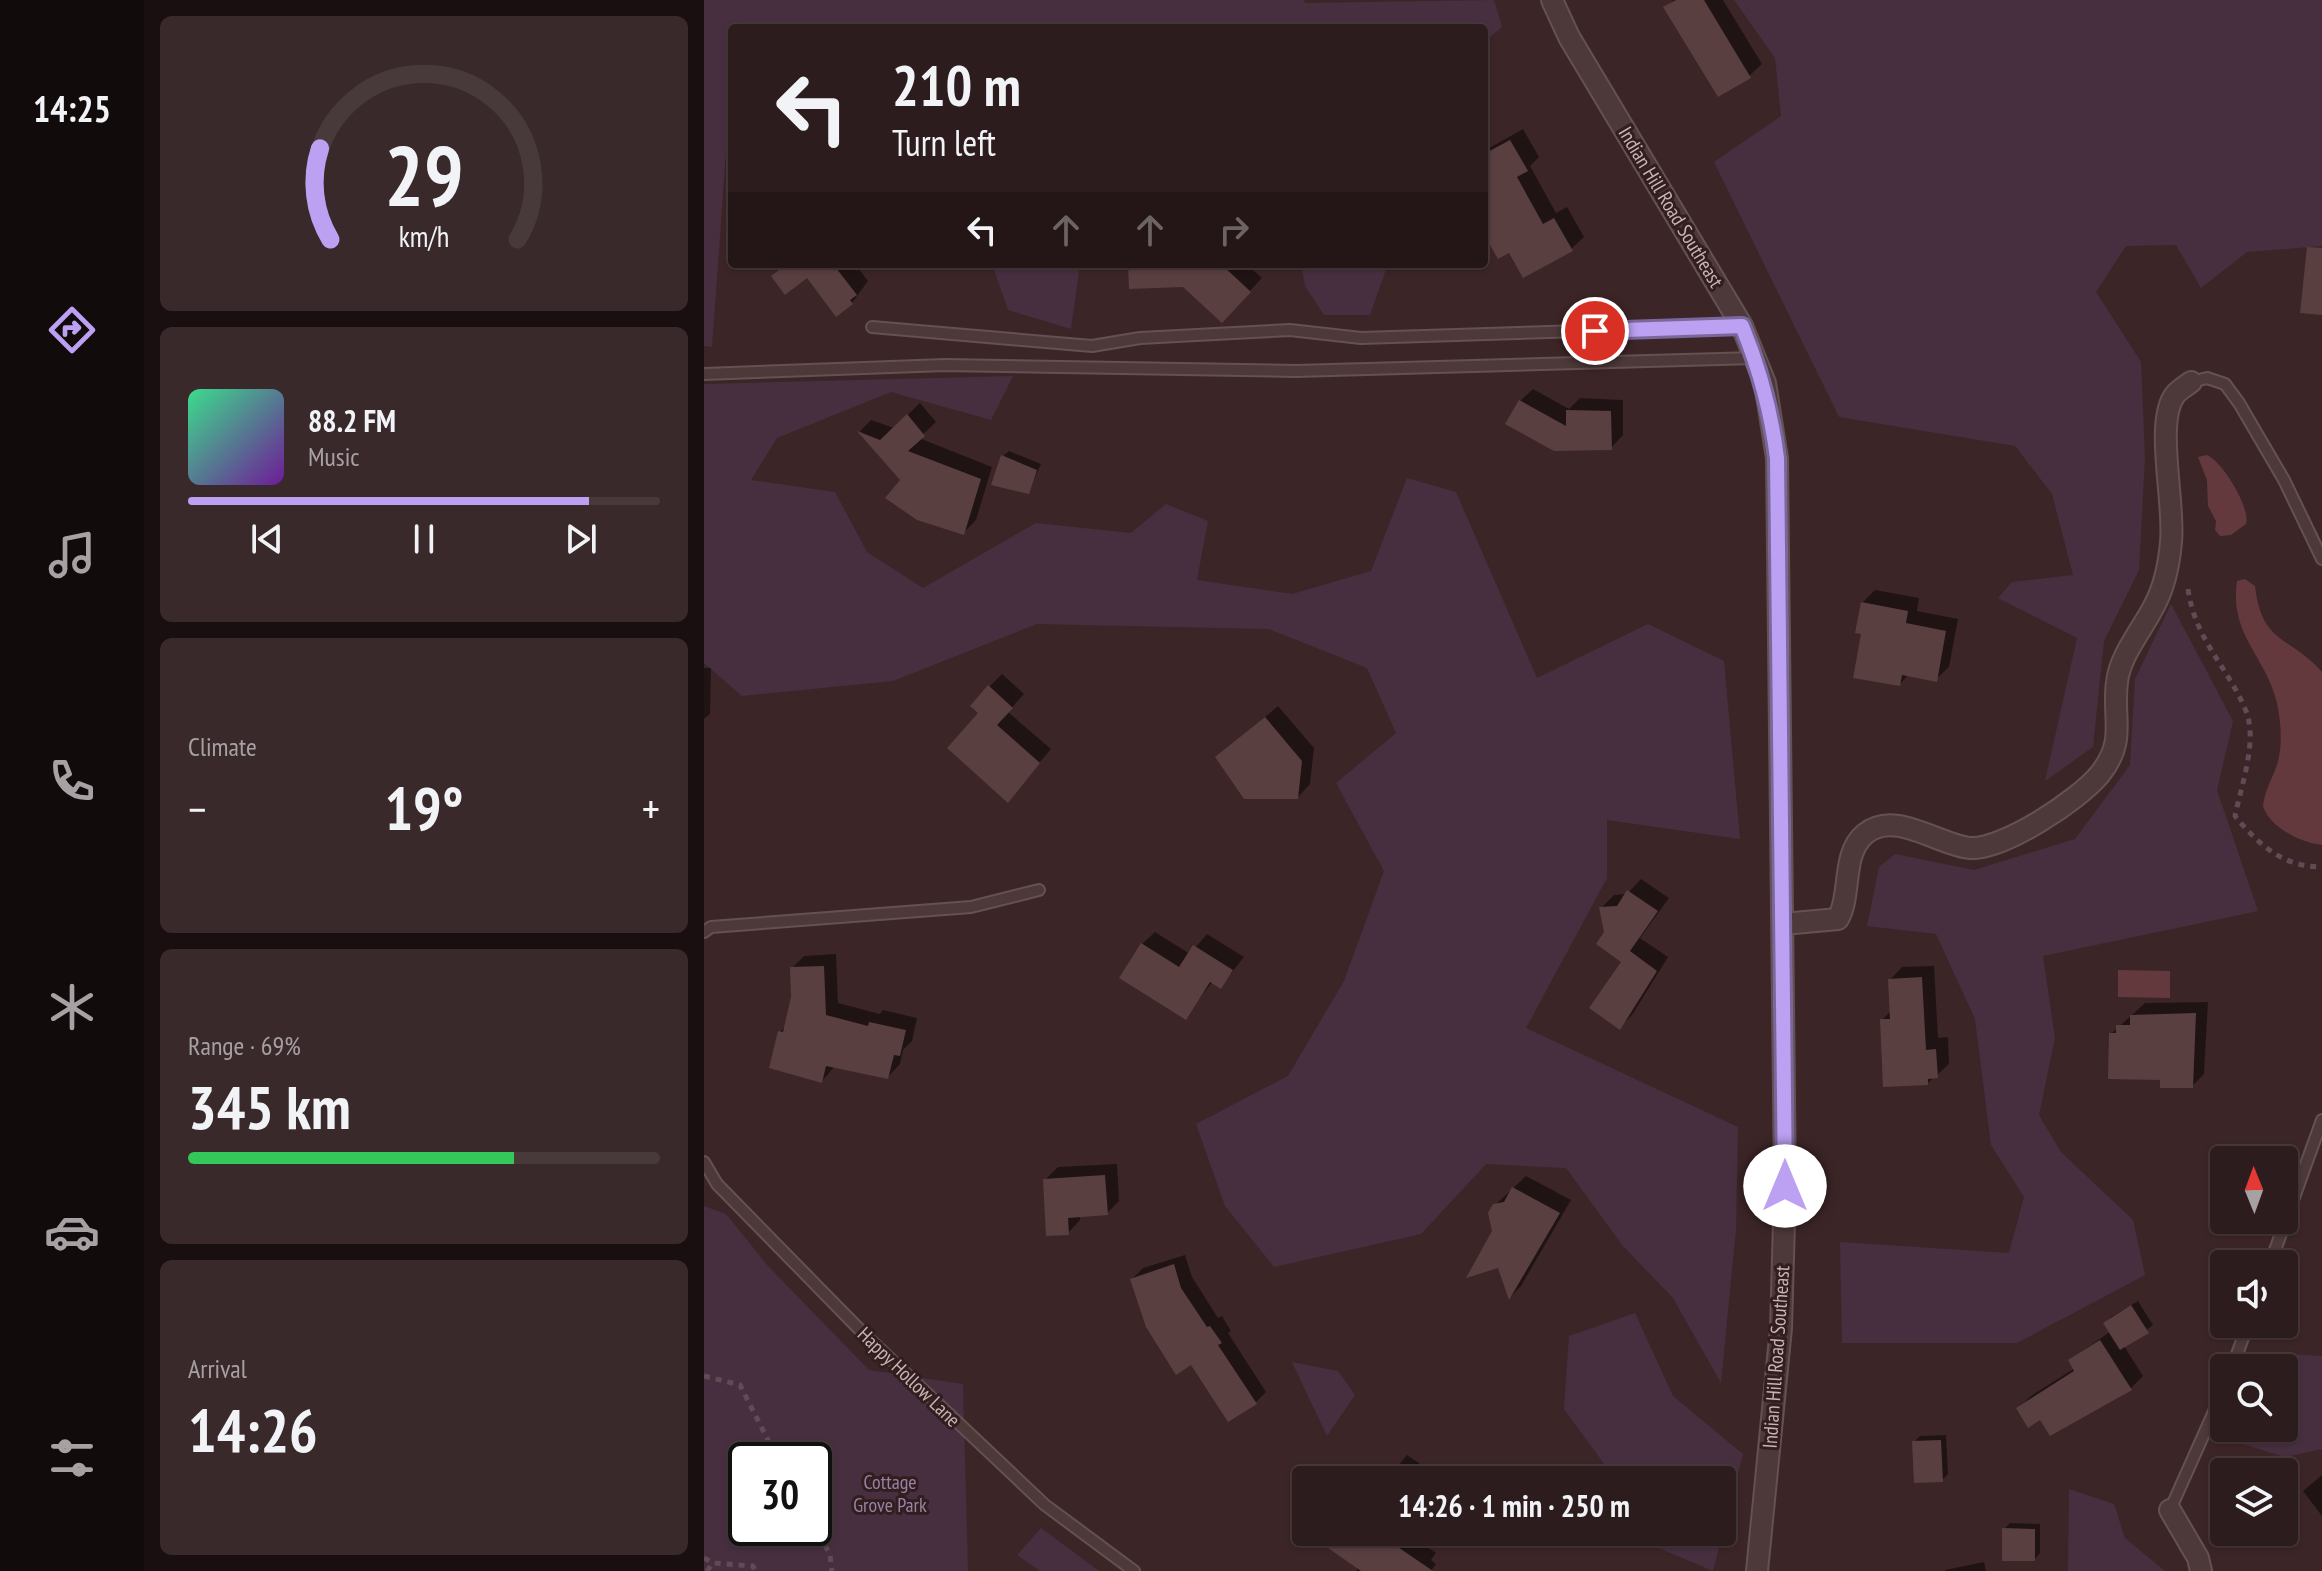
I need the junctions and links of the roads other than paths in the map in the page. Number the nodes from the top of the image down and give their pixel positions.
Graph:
1 (1552, 0) edge
2 (1742, 326) junction
3 (872, 327) dead end
4 (1755, 358) junction
5 (704, 374) edge
6 (2191, 382) joint
7 (2322, 559) edge
8 (1039, 890) dead end
9 (1783, 924) junction
10 (704, 932) edge
11 (2322, 1120) edge
12 (704, 1162) edge
13 (704, 1177) edge
14 (717, 1184) junction
15 (2275, 1250) edge
16 (2210, 1420) edge
17 (2170, 1510) joint
18 (1134, 1571) edge
19 (1757, 1571) edge
20 (2201, 1571) edge

1 - 2 street, Indian Hill Road Southeast
2 - 3 lane
2 - 4 street, Indian Hill Road Southeast
4 - 5 lane
4 - 9 street, Indian Hill Road Southeast
6 - 7 lane
6 - 9 street
8 - 10 lane
9 - 19 street, Indian Hill Road Southeast
11 - 15 lane
12 - 14 lane, Happy Hollow Lane
13 - 14 lane
14 - 18 lane, Happy Hollow Lane
16 - 17 lane
17 - 20 street

